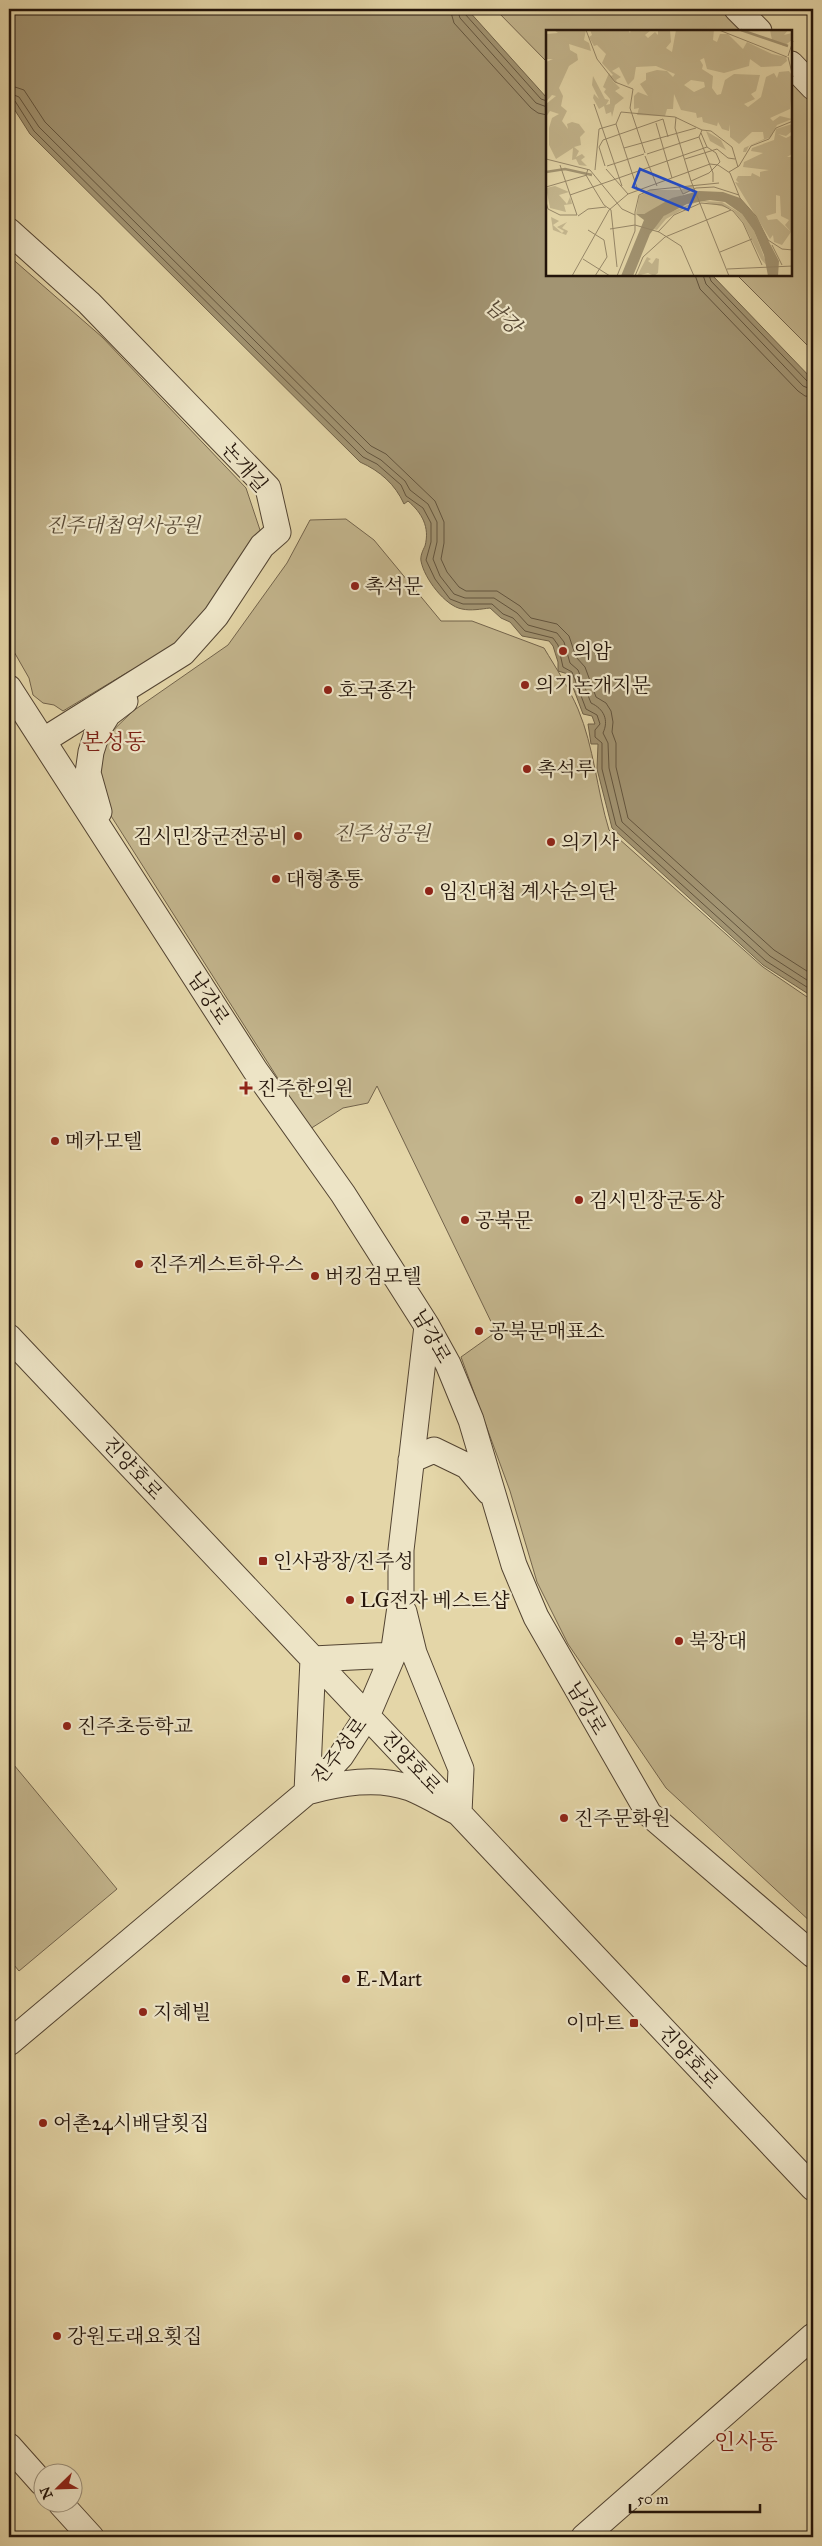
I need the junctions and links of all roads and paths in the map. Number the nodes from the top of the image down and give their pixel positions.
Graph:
1 (737, 9) edge
2 (758, 30) edge
3 (792, 65) edge
4 (813, 87) edge
5 (9, 231) edge
6 (156, 671) junction
7 (9, 688) edge
8 (44, 740) junction
9 (104, 834) junction
10 (427, 1326) junction
11 (9, 1337) edge
12 (411, 1460) junction
13 (493, 1496) junction
14 (401, 1600) junction
15 (393, 1656) junction
16 (313, 1659) junction
17 (367, 1716) junction
18 (308, 1792) junction
19 (459, 1813) junction
20 (813, 1955) edge
21 (9, 2043) edge
22 (813, 2188) edge
23 (813, 2336) edge
24 (9, 2446) edge
25 (32, 2472) edge
26 (70, 2514) edge
27 (91, 2537) edge
28 (584, 2537) edge

1 - 2 street
3 - 4 street
5 - 6 street, 논개길
6 - 8 street, 논개길
6 - 9 street
7 - 8 street, 남강로
8 - 9 street, 남강로
9 - 10 street, 남강로
10 - 12 street, 진주성로
10 - 13 street, 남강로
11 - 16 street, 진양호로
12 - 13 street
12 - 14 street, 진주성로
13 - 20 street, 남강로
14 - 15 street, 진주성로
14 - 19 street
15 - 16 street
15 - 17 street, 진주성로
16 - 17 street, 진양호로
16 - 18 street
17 - 18 street, 진주성로
17 - 19 street, 진양호로
18 - 19 street
18 - 21 street, 진주성로
19 - 22 street, 진양호로
23 - 28 street
24 - 25 street
26 - 27 street

